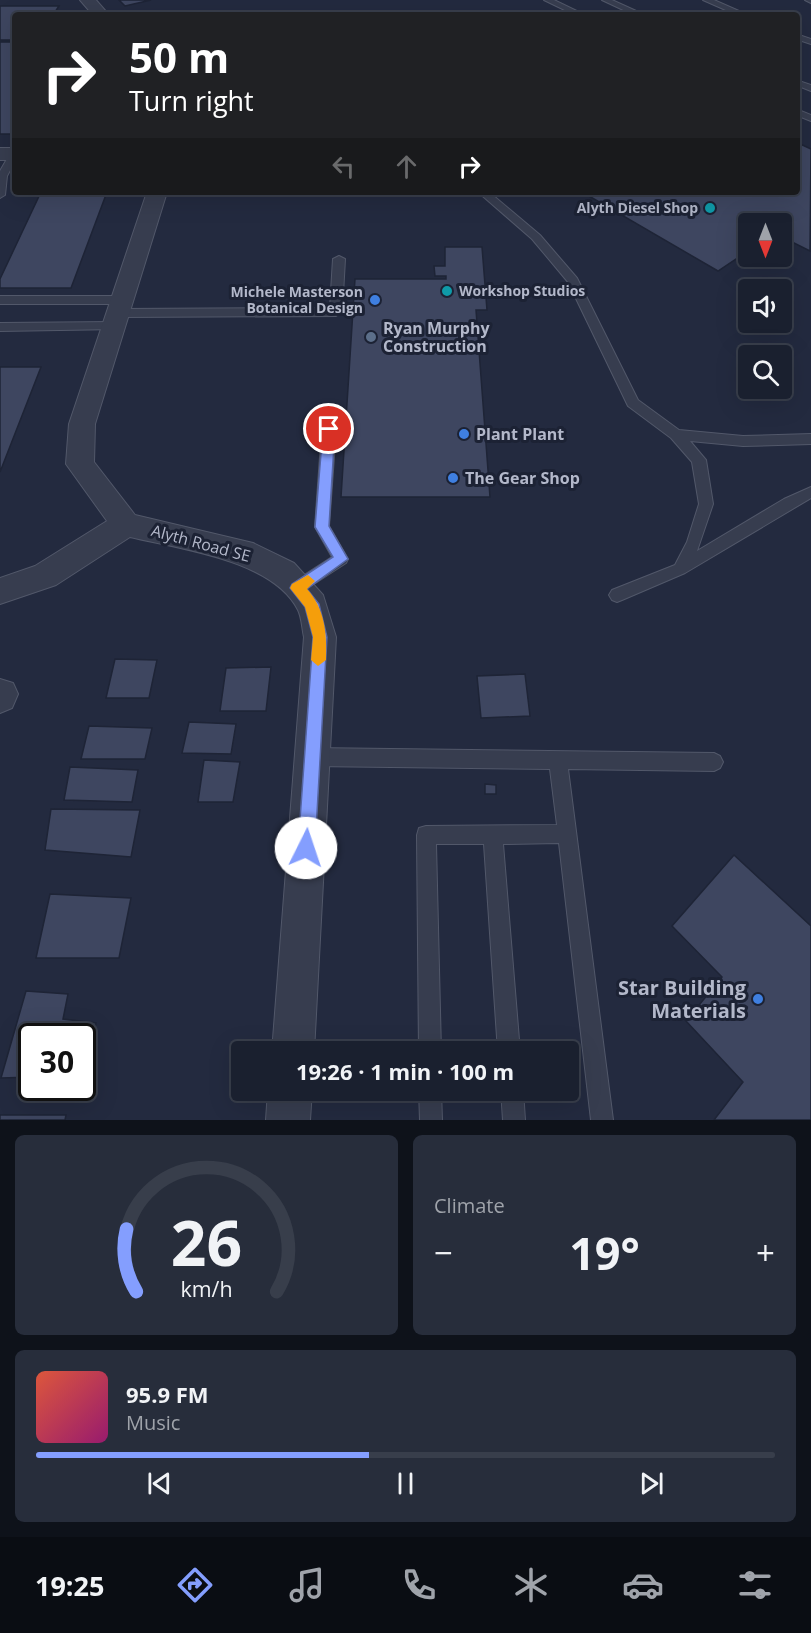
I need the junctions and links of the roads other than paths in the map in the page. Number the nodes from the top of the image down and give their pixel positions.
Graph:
1 (88, 0) edge
2 (548, 0) edge
3 (606, 0) edge
4 (707, 0) edge
5 (98, 12) edge
6 (574, 12) edge
7 (634, 12) edge
8 (737, 12) edge
9 (10, 154) edge
10 (0, 195) edge
11 (156, 195) edge
12 (487, 195) edge
13 (339, 259) dead end
14 (0, 300) edge
15 (120, 313) junction
16 (0, 327) edge
17 (329, 429) dead end
18 (676, 435) junction
19 (811, 439) edge
20 (811, 492) edge
21 (126, 524) junction
22 (680, 569) junction
23 (297, 588) junction
24 (0, 591) edge
25 (617, 595) dead end
26 (312, 757) junction
27 (558, 760) junction
28 (714, 762) dead end
29 (567, 834) junction
30 (493, 835) junction
31 (294, 1041) edge
32 (430, 1041) edge
33 (508, 1041) edge
34 (289, 1101) edge
35 (430, 1101) edge
36 (513, 1101) edge
37 (288, 1120) edge
38 (431, 1120) edge
39 (514, 1120) edge
40 (602, 1120) edge

1 - 5 street
2 - 6 lane
3 - 7 lane
4 - 8 lane
9 - 10 lane
11 - 15 street
12 - 18 lane
13 - 15 lane
14 - 15 lane
15 - 16 lane
15 - 21 street
17 - 23 lane
18 - 19 lane
18 - 22 lane
20 - 22 lane
21 - 23 street, Alyth Road SE
21 - 24 street
22 - 25 lane
23 - 26 street, Alyth Road SE
26 - 27 lane
26 - 31 street, Alyth Road SE
27 - 28 lane
27 - 29 lane
29 - 30 lane
29 - 40 lane
30 - 32 lane
30 - 33 lane
34 - 37 street
35 - 38 lane
36 - 39 lane

